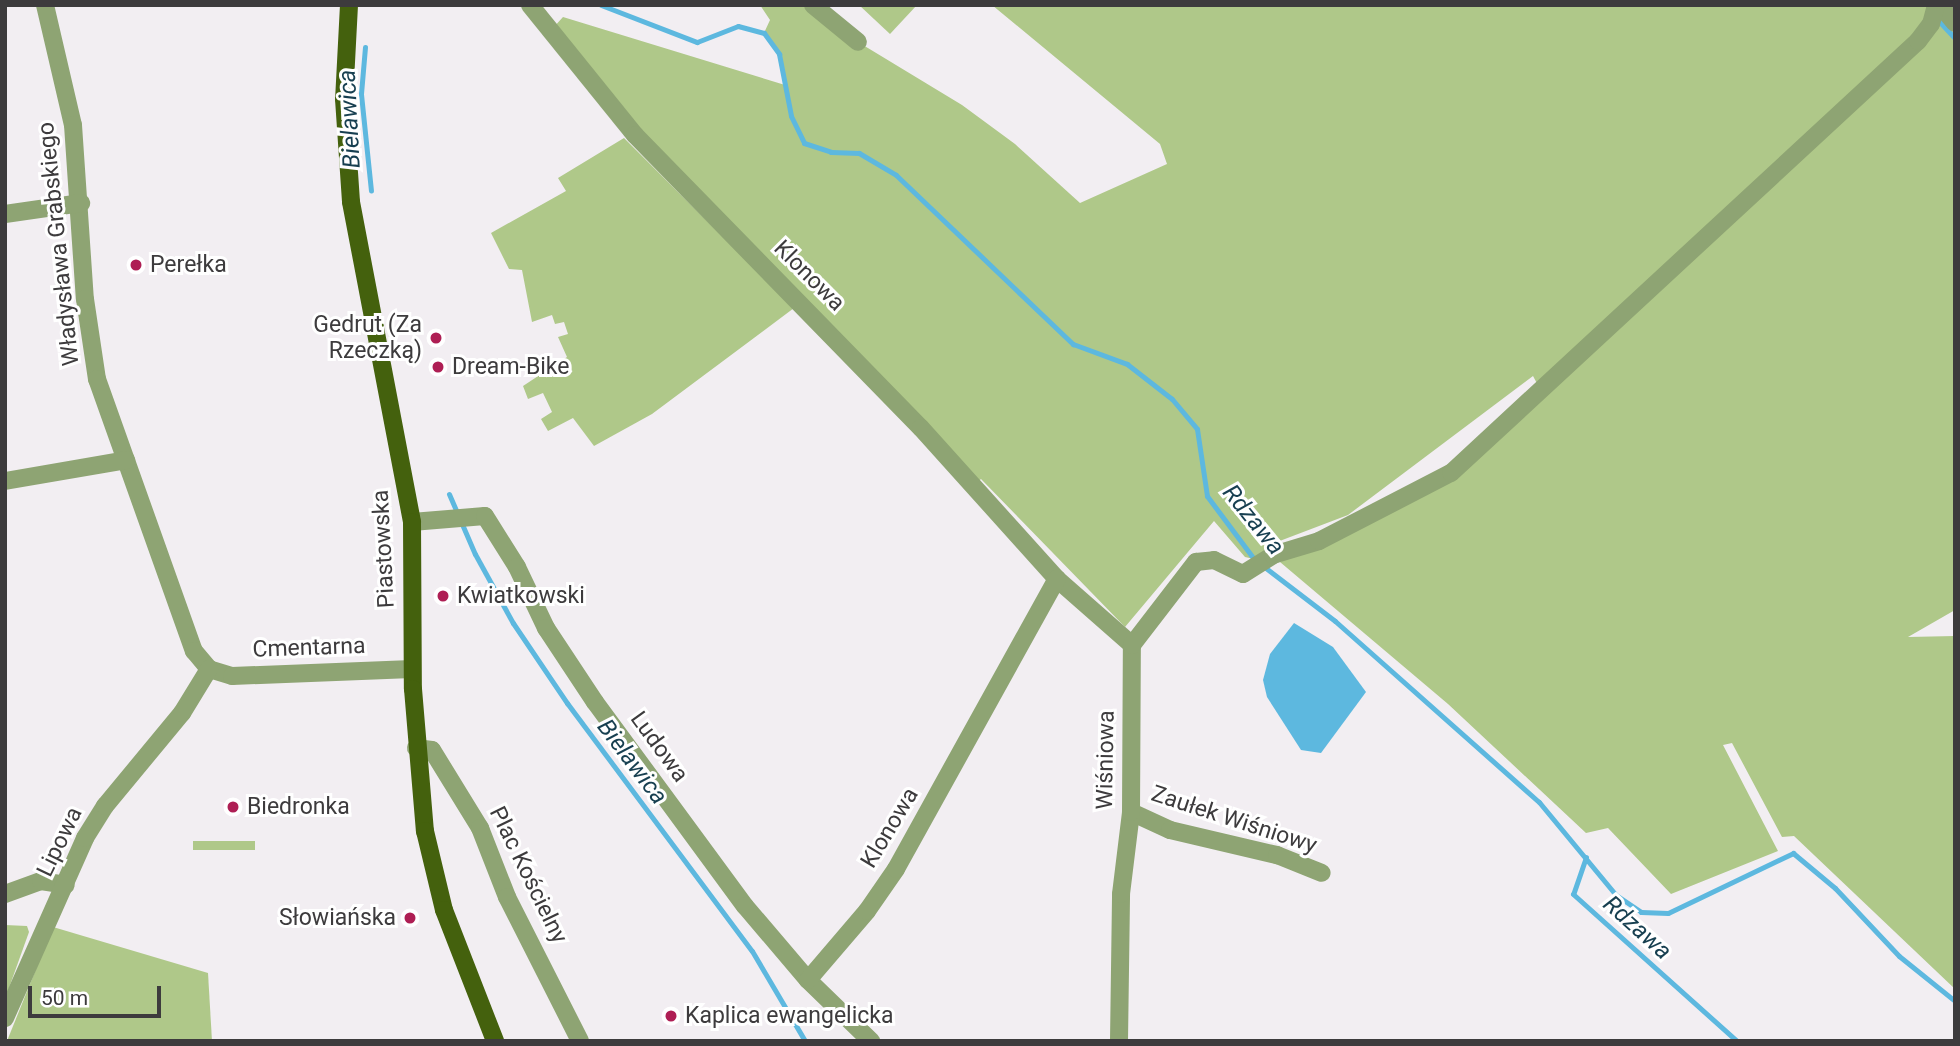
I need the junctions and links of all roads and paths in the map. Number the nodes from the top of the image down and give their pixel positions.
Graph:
1 (45, 5) edge
2 (349, 5) edge
3 (530, 5) edge
4 (813, 5) edge
5 (1938, 5) edge
6 (1955, 23) edge
7 (858, 42) dead end
8 (81, 203) junction
9 (5, 214) edge
10 (126, 460) junction
11 (5, 481) edge
12 (412, 522) junction
13 (1057, 579) junction
14 (1132, 645) junction
15 (209, 669) junction
16 (412, 669) junction
17 (416, 748) junction
18 (1131, 812) junction
19 (1322, 873) dead end
20 (66, 885) junction
21 (5, 894) edge
22 (808, 980) junction
23 (5, 1018) edge
24 (495, 1041) edge
25 (580, 1041) edge
26 (871, 1041) edge
27 (1119, 1041) edge

1 - 8 street, Władysława Grabskiego
2 - 12 main road, Piastowska
3 - 13 street, Klonowa
4 - 7 street
5 - 6 street
5 - 14 street
8 - 9 street
8 - 10 street, Władysława Grabskiego
10 - 11 street
10 - 15 street, Władysława Grabskiego
12 - 16 main road, Piastowska
12 - 22 street, Ludowa
13 - 14 street, Klonowa
13 - 22 street, Klonowa
14 - 18 street, Wiśniowa
15 - 16 street, Cmentarna
15 - 20 street, Lipowa
16 - 17 main road, Piastowska
17 - 24 main road, Piastowska
17 - 25 street, Plac Kościelny
18 - 19 street, Zaułek Wiśniowy
18 - 27 street, Wiśniowa
20 - 21 street
20 - 23 street, Lipowa
22 - 26 street, Ludowa

